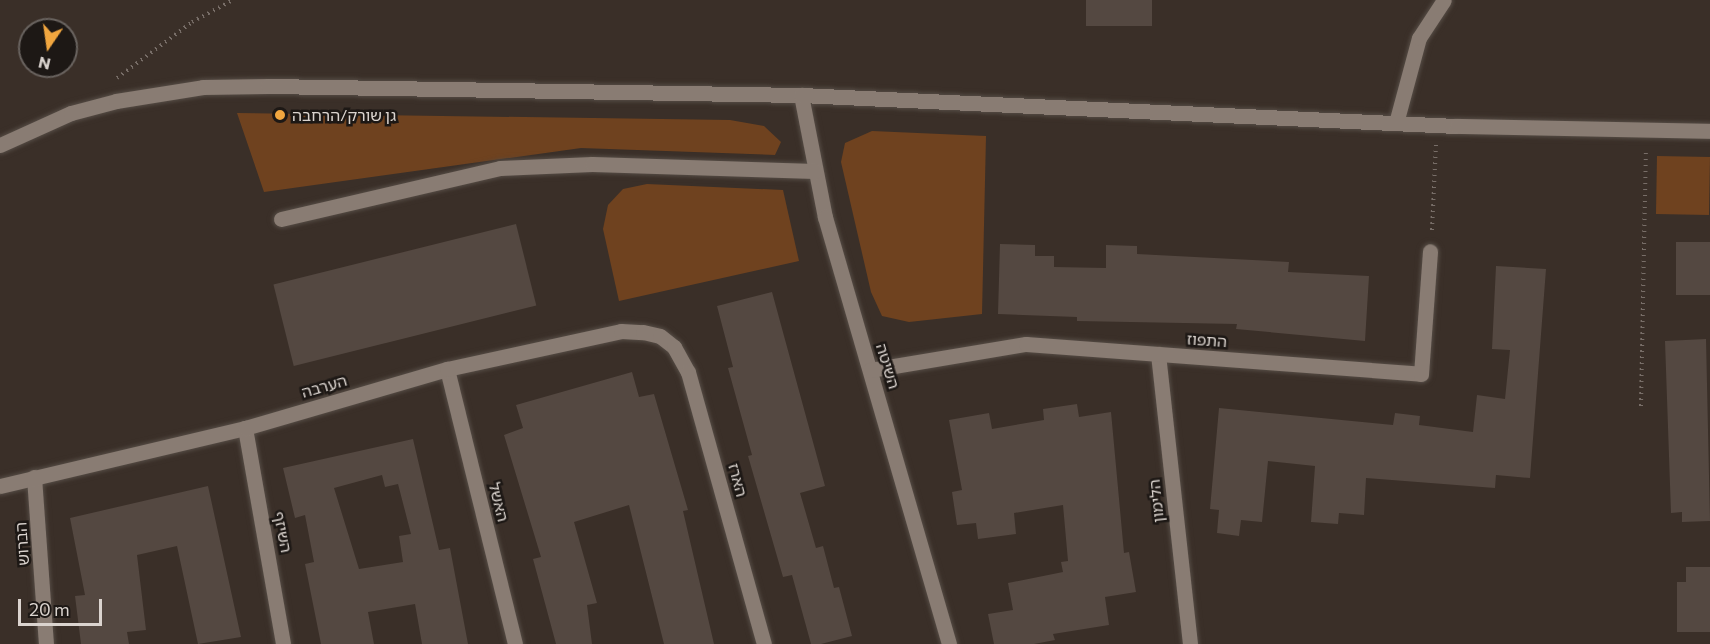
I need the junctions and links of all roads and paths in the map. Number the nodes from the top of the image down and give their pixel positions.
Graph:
1 (233, 0) edge
2 (1444, 0) edge
3 (108, 85) dead end
4 (801, 96) junction
5 (1396, 123) junction
6 (1437, 124) junction
7 (1646, 130) junction
8 (1710, 131) edge
9 (0, 145) edge
10 (815, 171) junction
11 (281, 219) dead end
12 (1430, 251) joint
13 (660, 336) joint
14 (1158, 354) junction
15 (447, 369) junction
16 (870, 370) junction
17 (1641, 406) dead end
18 (245, 428) junction
19 (34, 477) junction
20 (0, 486) edge
21 (46, 644) edge
22 (283, 644) edge
23 (515, 644) edge
24 (764, 644) edge
25 (949, 644) edge
26 (1190, 644) edge

1 - 3 path
2 - 5 street
4 - 5 street
4 - 9 street
4 - 10 street, השיטה
5 - 6 street
6 - 7 street
6 - 12 path
7 - 8 street
7 - 17 path
10 - 11 street
10 - 16 street, השיטה
12 - 14 street, התפוז
13 - 15 street, הערבה
13 - 24 street, הארז
14 - 16 street, התפוז
14 - 26 street, הלימון
15 - 18 street, הערבה
15 - 23 street, האשל
16 - 25 street, השיטה
18 - 19 street, הערבה
18 - 22 street, השיזף
19 - 20 street, הערבה
19 - 21 street, הברוש

